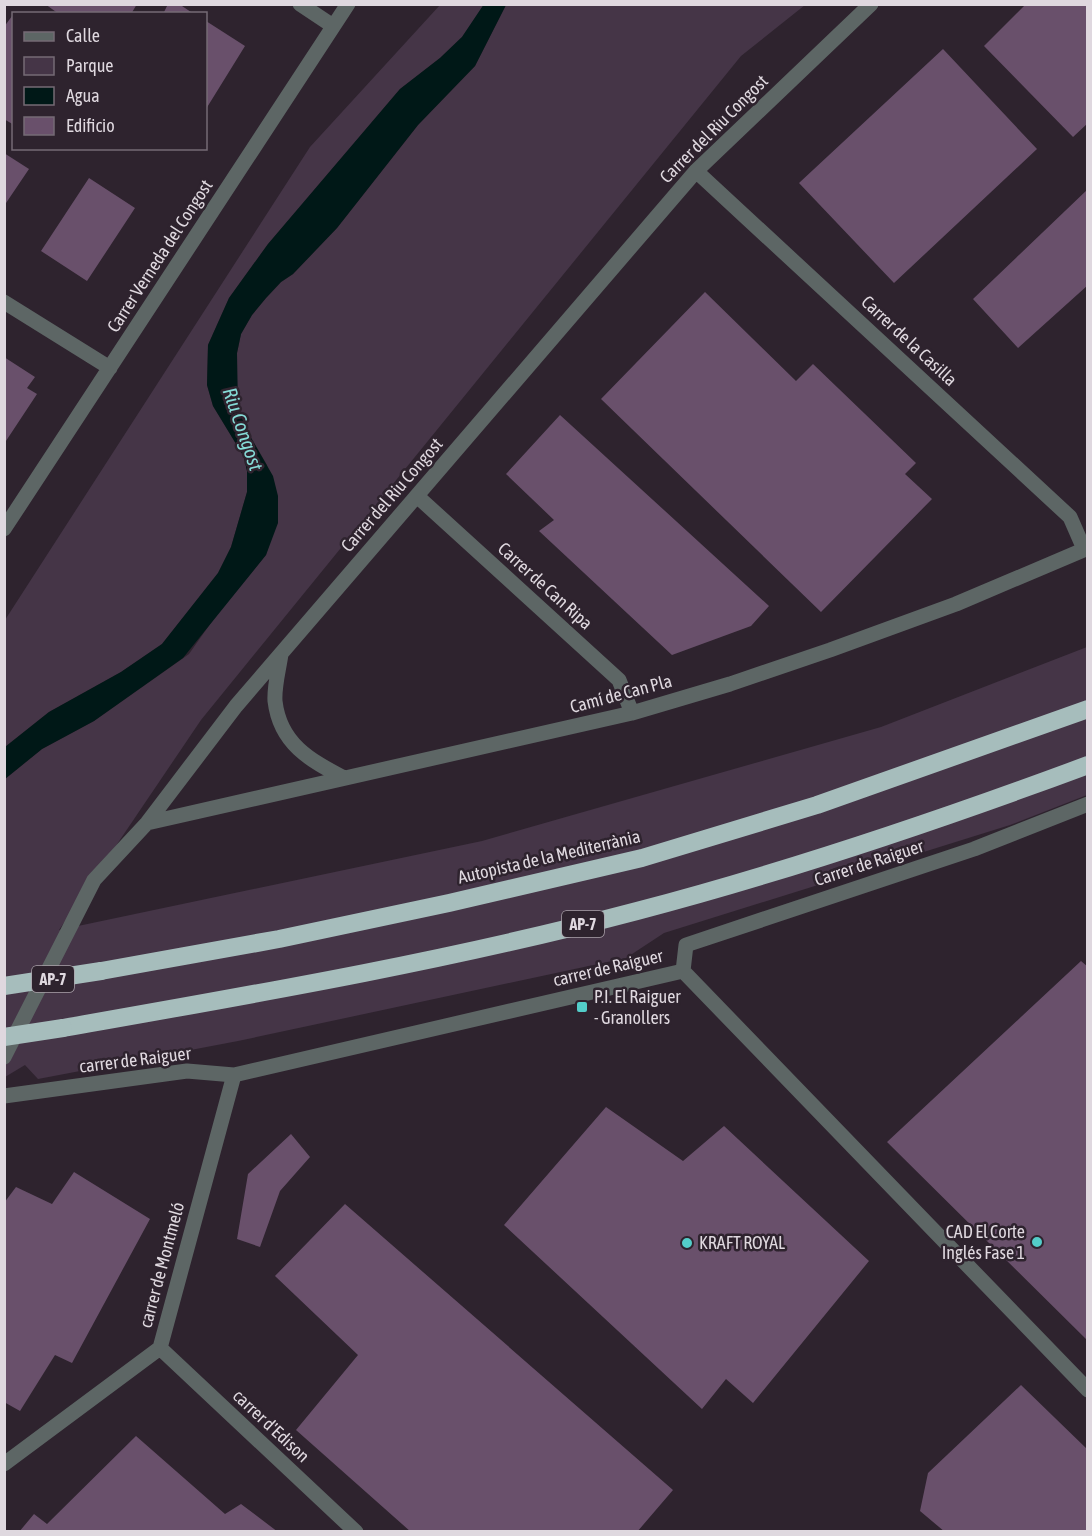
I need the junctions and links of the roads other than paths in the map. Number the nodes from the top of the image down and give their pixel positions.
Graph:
1 (300, 4) edge
2 (348, 4) edge
3 (871, 4) edge
4 (333, 26) junction
5 (696, 171) junction
6 (4, 302) edge
7 (110, 368) junction
8 (417, 496) junction
9 (4, 529) edge
10 (1086, 548) edge
11 (282, 652) junction
12 (1088, 708) edge
13 (632, 713) junction
14 (1088, 765) edge
15 (344, 778) junction
16 (1088, 804) edge
17 (147, 823) junction
18 (683, 971) junction
19 (4, 986) edge
20 (4, 1037) edge
21 (4, 1057) edge
22 (234, 1075) junction
23 (4, 1096) edge
24 (160, 1348) junction
25 (1088, 1390) edge
26 (4, 1464) edge
27 (356, 1532) edge

1 - 4 street
2 - 4 street, Carrer Verneda del Congost
3 - 5 street, Carrer del Riu Congost
4 - 7 street, Carrer Verneda del Congost
5 - 8 street, Carrer del Riu Congost
5 - 10 street, Carrer de la Casilla
6 - 7 street
7 - 9 street, Carrer Verneda del Congost
8 - 11 street, Carrer del Riu Congost
8 - 13 street, Carrer de Can Ripa
10 - 13 street, Camí de Can Pla
11 - 15 street
11 - 17 street, Carrer del Riu Congost
12 - 19 highway, Autopista de la Mediterrània / AP-7, bridge
13 - 15 street, Camí de Can Pla
14 - 20 highway, AP-7, bridge
15 - 17 street, Camí de Can Pla
16 - 18 street, Carrer de Raiguer
17 - 21 street, Carrer del Riu Congost
18 - 22 street, carrer de Raiguer
18 - 25 street, carrer de Raiguer
22 - 23 street, carrer de Raiguer
22 - 24 street, carrer de Montmeló
24 - 26 street, carrer de Montmeló
24 - 27 street, carrer d'Edison

